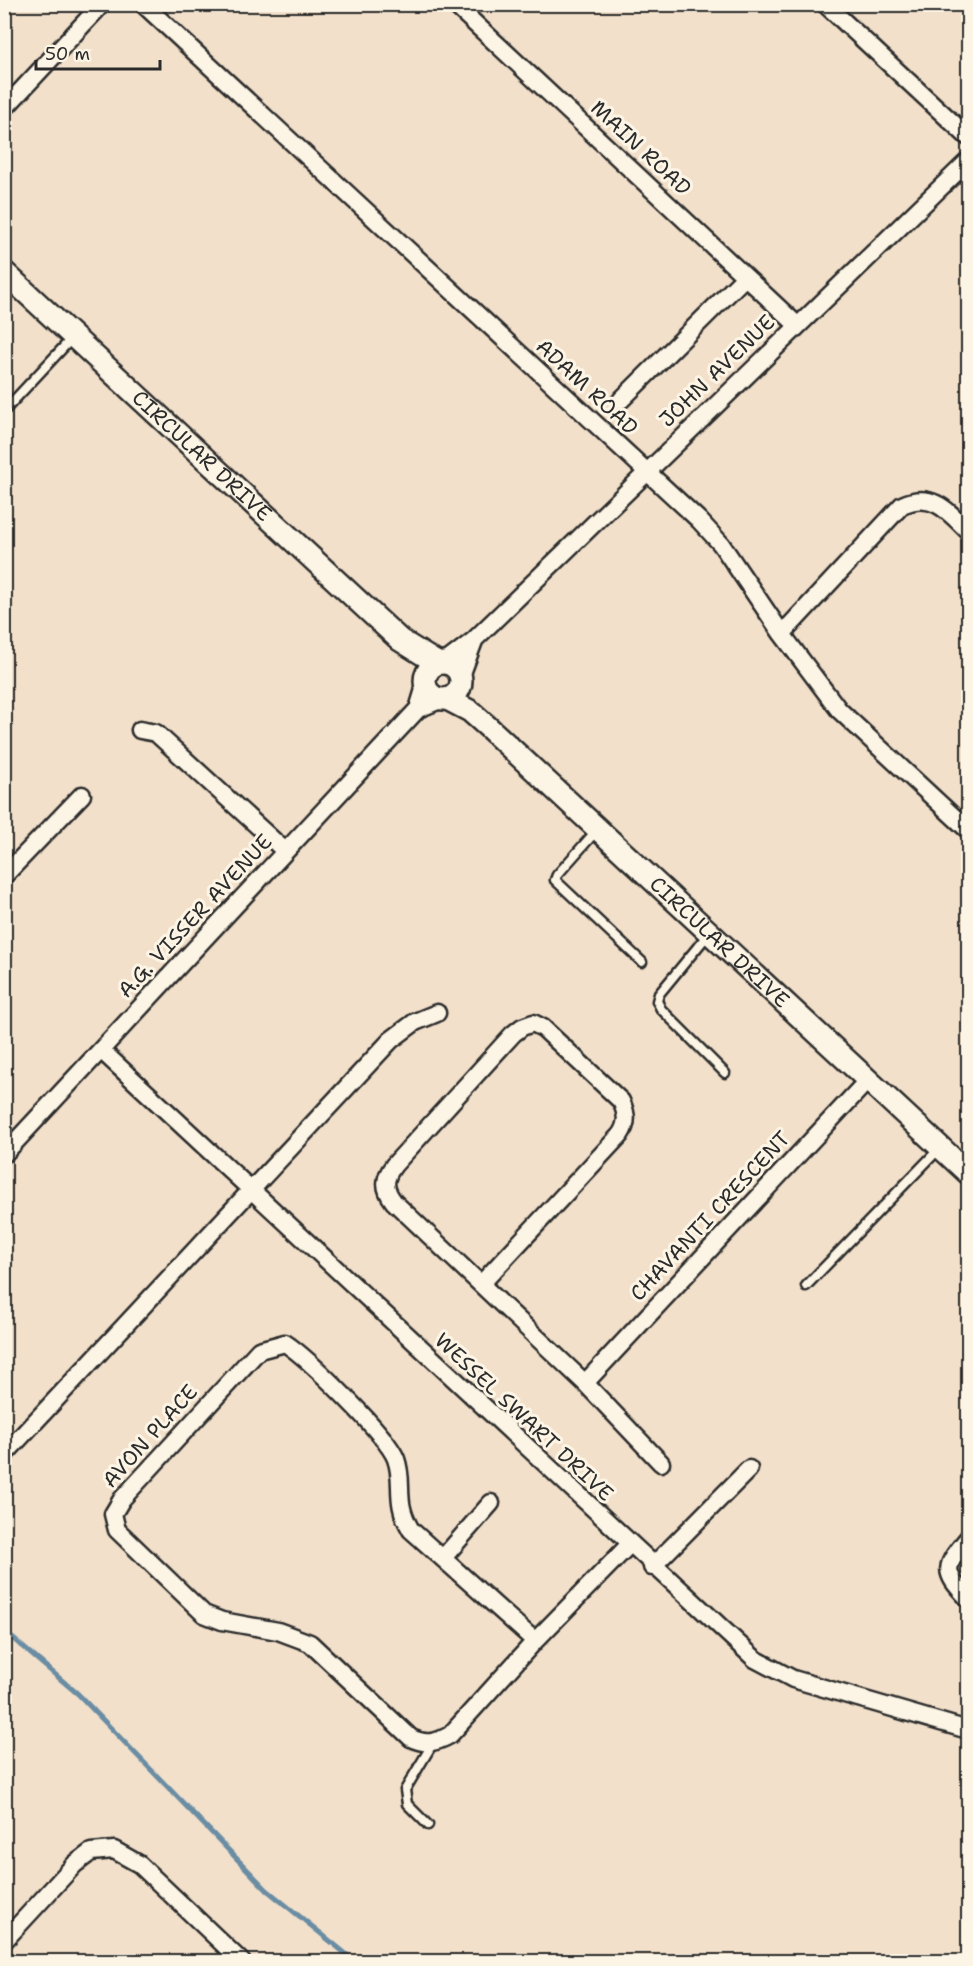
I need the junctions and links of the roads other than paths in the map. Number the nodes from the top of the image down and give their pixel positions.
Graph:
1 (102, 4) edge
2 (143, 4) edge
3 (454, 4) edge
4 (825, 4) edge
5 (4, 109) edge
6 (969, 137) edge
7 (969, 161) edge
8 (4, 272) edge
9 (745, 277) junction
10 (797, 325) junction
11 (74, 336) junction
12 (621, 400) dead end
13 (4, 411) edge
14 (645, 472) junction
15 (969, 531) edge
16 (782, 634) junction
17 (474, 640) junction
18 (461, 680) junction
19 (436, 682) junction
20 (470, 711) junction
21 (140, 730) dead end
22 (82, 795) dead end
23 (599, 828) junction
24 (969, 830) edge
25 (285, 851) junction
26 (4, 876) edge
27 (710, 932) junction
28 (642, 962) dead end
29 (437, 1013) dead end
30 (101, 1050) junction
31 (725, 1073) dead end
32 (868, 1080) junction
33 (941, 1147) junction
34 (4, 1154) edge
35 (969, 1173) edge
36 (248, 1190) junction
37 (481, 1284) junction
38 (806, 1286) dead end
39 (585, 1383) junction
40 (4, 1455) edge
41 (661, 1462) dead end
42 (749, 1469) dead end
43 (491, 1503) dead end
44 (969, 1538) edge
45 (629, 1545) junction
46 (443, 1558) junction
47 (652, 1567) junction
48 (969, 1598) edge
49 (535, 1641) junction
50 (969, 1730) edge
51 (434, 1742) junction
52 (428, 1826) dead end
53 (4, 1941) edge
54 (242, 1962) edge

1 - 5 street
2 - 14 street, ADAM ROAD
3 - 9 street, MAIN ROAD
4 - 6 street
7 - 10 street, JOHN AVENUE
8 - 11 street, CIRCULAR DRIVE
9 - 10 street, MAIN ROAD
9 - 12 street
10 - 14 street, JOHN AVENUE
11 - 13 lane
11 - 19 street, CIRCULAR DRIVE
14 - 16 street, ADAM ROAD
14 - 17 street, JOHN AVENUE
15 - 16 street
16 - 24 street, ADAM ROAD
17 - 18 street, JOHN AVENUE
17 - 19 street, JOHN AVENUE
18 - 19 street
18 - 20 street, CIRCULAR DRIVE
19 - 20 street, CIRCULAR DRIVE
19 - 25 street, A.G. VISSER AVENUE
20 - 23 street, CIRCULAR DRIVE
21 - 25 street
22 - 26 street
23 - 27 street, CIRCULAR DRIVE
23 - 28 lane
25 - 30 street, A.G. VISSER AVENUE
27 - 31 lane
27 - 32 street, CIRCULAR DRIVE
29 - 36 street
30 - 34 street, A.G. VISSER AVENUE
30 - 36 street, WESSEL SWART DRIVE
32 - 33 street, CIRCULAR DRIVE
32 - 39 street, CHAVANTI CRESCENT
33 - 35 street, CIRCULAR DRIVE
33 - 38 lane
36 - 40 street
36 - 45 street, WESSEL SWART DRIVE
37 - 37 street
37 - 39 street
39 - 41 street
42 - 47 street
43 - 46 street
44 - 48 street
45 - 47 street, WESSEL SWART DRIVE
45 - 49 street
46 - 49 street, AVON PLACE
46 - 51 street, AVON PLACE
47 - 50 street, WESSEL SWART DRIVE
49 - 51 street
51 - 52 lane
53 - 54 street

